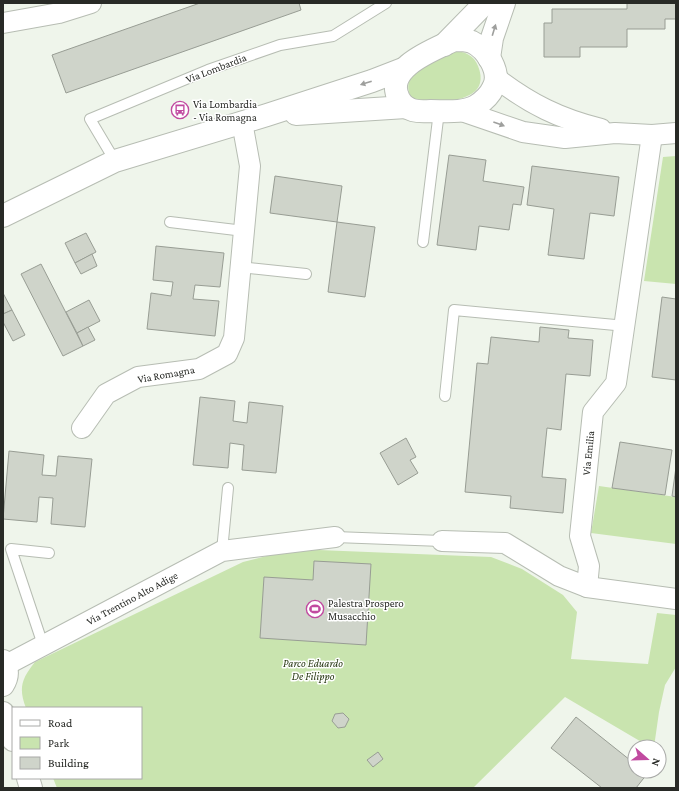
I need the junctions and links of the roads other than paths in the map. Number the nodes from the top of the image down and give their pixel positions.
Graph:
1 (91, 3) edge
2 (386, 3) edge
3 (485, 3) edge
4 (504, 3) edge
5 (3, 23) edge
6 (443, 45) junction
7 (489, 58) junction
8 (403, 69) junction
9 (496, 78) junction
10 (406, 108) junction
11 (439, 111) junction
12 (462, 111) junction
13 (267, 115) junction
14 (242, 122) junction
15 (615, 133) junction
16 (676, 133) edge
17 (652, 135) junction
18 (115, 161) junction
19 (3, 216) edge
20 (170, 222) dead end
21 (244, 232) junction
22 (423, 242) dead end
23 (240, 267) junction
24 (306, 274) dead end
25 (626, 326) junction
26 (445, 396) dead end
27 (82, 428) dead end
28 (228, 488) dead end
29 (335, 538) joint
30 (442, 541) joint
31 (222, 551) junction
32 (50, 553) dead end
33 (587, 587) junction
34 (676, 599) edge
35 (43, 645) junction
36 (4, 671) edge
37 (3, 713) edge
38 (12, 737) edge

1 - 5 street
2 - 18 lane, Via Lombardia
3 - 6 street
7 -> 4 street
6 - 7 street
6 - 8 street
7 - 9 street
8 - 10 street
8 -> 13 street
9 - 12 street
9 - 15 street
10 - 11 street
10 - 13 street
11 - 12 street
11 - 22 lane
12 -> 15 street
13 - 14 street
14 - 18 street
14 - 21 street, Via Romagna
15 - 17 street
16 - 17 street
17 - 25 street, Via Emilia
18 - 19 street
20 - 21 lane
21 - 23 street, Via Romagna
23 - 24 lane
23 - 27 street, Via Romagna
25 - 26 lane
25 - 33 street, Via Emilia
28 - 31 lane
29 - 30 lane
29 - 31 street, Via Trentino Alto Adige
30 - 33 street
31 - 35 street, Via Trentino Alto Adige
32 - 35 lane
33 - 34 street
35 - 36 street, Via Trentino Alto Adige
37 - 38 street

